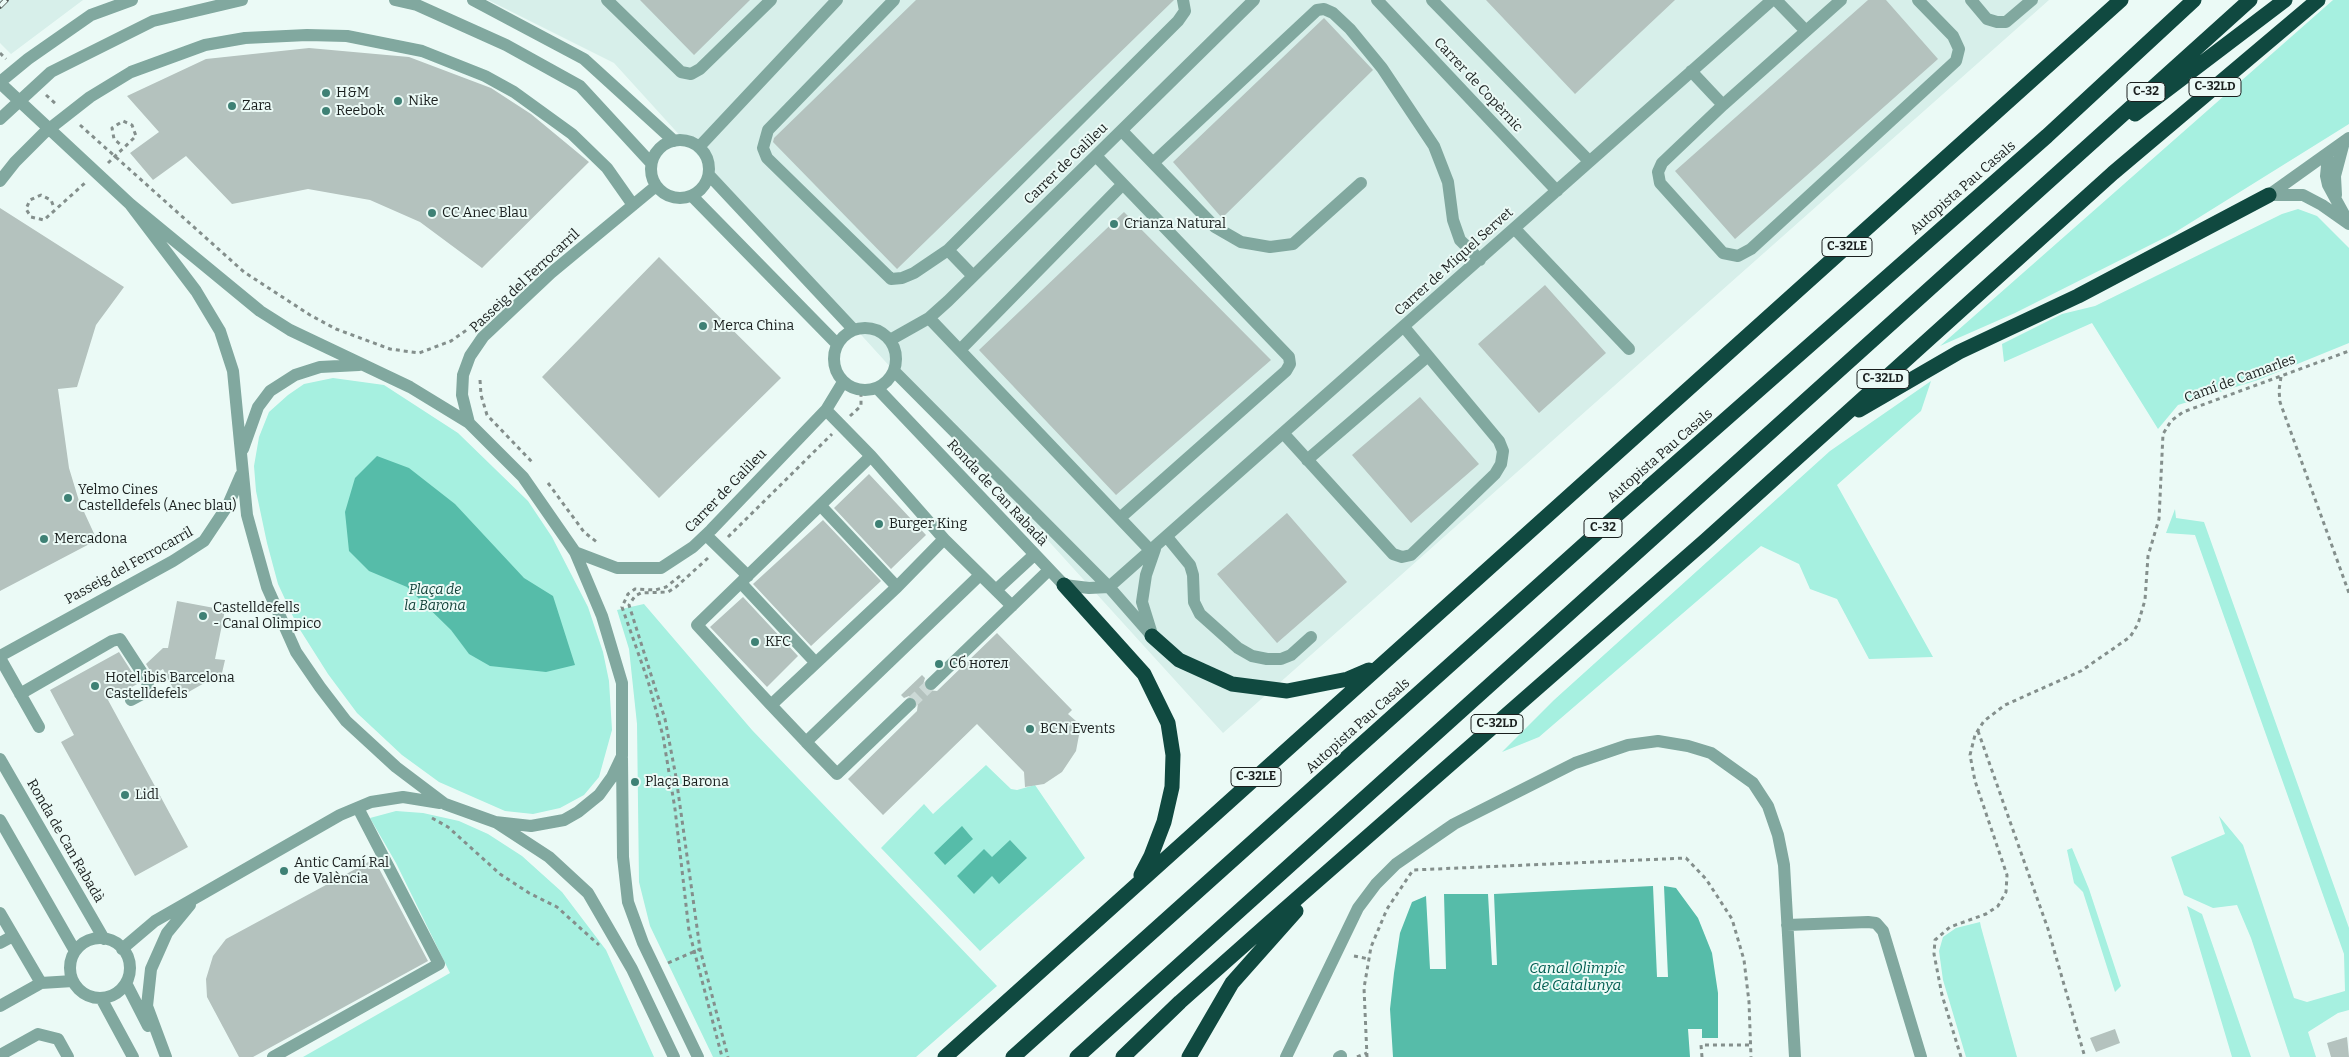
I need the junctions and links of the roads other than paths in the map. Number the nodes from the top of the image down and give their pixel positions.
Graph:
1 (132, 0) edge
2 (242, 0) edge
3 (395, 0) edge
4 (472, 0) edge
5 (607, 0) edge
6 (772, 0) edge
7 (837, 0) edge
8 (894, 0) edge
9 (1183, 0) edge
10 (1254, 0) edge
11 (1377, 0) edge
12 (1432, 0) edge
13 (1774, 0) edge
14 (1841, 0) edge
15 (1918, 0) edge
16 (1971, 0) edge
17 (2032, 0) edge
18 (2121, 0) edge
19 (2194, 0) edge
20 (2250, 0) edge
21 (2285, 0) edge
22 (2318, 0) edge
23 (1805, 30) junction
24 (1691, 72) junction
25 (0, 83) edge
26 (1723, 105) junction
27 (0, 120) edge
28 (1122, 131) junction
29 (674, 140) junction
30 (2346, 140) edge
31 (699, 147) junction
32 (2328, 155) junction
33 (1096, 156) junction
34 (1589, 161) junction
35 (651, 163) junction
36 (1153, 163) junction
37 (709, 176) junction
38 (0, 181) edge
39 (1361, 182) dead end
40 (1123, 184) junction
41 (2042, 185) junction
42 (656, 186) junction
43 (1557, 191) junction
44 (2269, 194) junction
45 (692, 196) junction
46 (130, 204) junction
47 (633, 205) junction
48 (2340, 209) junction
49 (2349, 223) edge
50 (1515, 228) junction
51 (948, 250) junction
52 (1480, 260) junction
53 (973, 276) junction
54 (929, 318) junction
55 (1404, 327) junction
56 (853, 329) junction
57 (890, 340) junction
58 (837, 344) junction
59 (1629, 349) dead end
60 (960, 350) junction
61 (1428, 356) junction
62 (361, 365) junction
63 (895, 372) junction
64 (843, 382) junction
65 (878, 388) junction
66 (826, 410) junction
67 (469, 423) junction
68 (1830, 428) junction
69 (1284, 434) junction
70 (241, 455) junction
71 (870, 456) junction
72 (1307, 460) junction
73 (242, 473) junction
74 (820, 506) junction
75 (1120, 518) junction
76 (706, 535) junction
77 (1167, 537) junction
78 (944, 539) junction
79 (1154, 549) junction
80 (575, 552) junction
81 (1034, 555) junction
82 (1049, 570) junction
83 (980, 575) junction
84 (744, 579) junction
85 (1064, 585) junction
86 (897, 586) junction
87 (1109, 587) junction
88 (996, 590) junction
89 (1012, 606) junction
90 (1152, 636) junction
91 (1311, 637) dead end
92 (0, 657) edge
93 (815, 662) junction
94 (1378, 667) junction
95 (931, 684) tunnel mouth
96 (20, 694) junction
97 (131, 700) dead end
98 (910, 704) tunnel mouth
99 (771, 705) junction
100 (39, 727) dead end
101 (806, 742) junction
102 (622, 756) junction
103 (0, 759) edge
104 (445, 804) junction
105 (358, 808) junction
106 (0, 820) edge
107 (495, 822) junction
108 (1343, 860) junction
109 (1134, 886) junction
110 (194, 900) junction
111 (0, 913) edge
112 (1787, 925) junction
113 (13, 936) junction
114 (104, 939) junction
115 (0, 943) edge
116 (122, 948) junction
117 (75, 951) junction
118 (73, 981) junction
119 (126, 983) junction
120 (41, 984) junction
121 (101, 998) junction
122 (0, 1006) edge
123 (0, 1055) edge
124 (68, 1057) edge
125 (133, 1057) edge
126 (165, 1057) edge
127 (273, 1057) edge
128 (674, 1057) edge
129 (698, 1057) edge
130 (945, 1057) edge
131 (1013, 1057) edge
132 (1077, 1057) edge
133 (1123, 1057) edge
134 (1189, 1057) edge
135 (1286, 1057) edge
136 (1795, 1057) edge
137 (1921, 1057) edge

1 - 25 street
2 - 27 street
3 - 35 street
4 - 29 street
5 - 6 street
7 - 31 street
8 - 51 street
9 - 51 street
10 - 28 street, Carrer de Galileu
11 - 43 street, Carrer de Copèrnic
12 - 34 street, Carrer de Copèrnic
13 - 23 street
13 - 24 street, Carrer de Miquel Servet
14 - 23 street
15 - 26 street
16 - 17 street
18 - 94 highway, C-32LE
19 - 131 highway, Autopista Pau Casals / C-32
20 - 41 highway, C-32
21 - 41 highway
22 - 68 highway, C-32LD
23 - 26 street
24 - 26 street
24 - 34 street, Carrer de Miquel Servet
25 - 46 street
28 - 33 street, Carrer de Galileu
28 - 36 street
29 - 31 street
29 - 35 street
30 - 32 street
30 - 48 street
31 - 37 street
32 - 44 street
32 - 48 street
33 - 40 street
33 - 53 street, Carrer de Galileu
34 - 43 street, Carrer de Miquel Servet
35 - 42 street
36 - 39 street
36 - 52 street
37 - 45 street
37 - 56 street
38 - 47 street
40 - 60 street
40 - 75 street
41 - 132 highway, C-32
42 - 45 street
42 - 47 street, Passeig del Ferrocarril
43 - 50 street, Carrer de Miquel Servet
44 - 49 street
44 - 68 highway
45 - 58 street
46 - 62 street
46 - 70 street
47 - 67 street, Passeig del Ferrocarril
48 - 49 street
50 - 52 street, Carrer de Miquel Servet
50 - 59 street
51 - 53 street
52 - 55 street, Carrer de Miquel Servet
53 - 54 street, Carrer de Galileu
54 - 57 street, Carrer de Galileu
54 - 60 street
55 - 61 street
55 - 69 street, Carrer de Miquel Servet
56 - 57 street
56 - 58 street
57 - 63 street
58 - 64 street
60 - 75 street
61 - 72 street
61 - 72 street
62 - 67 street
62 - 70 street
63 - 65 street
63 - 87 street, Ronda de Can Rabadà
64 - 65 street
64 - 66 street, Carrer de Galileu
65 - 81 street, Ronda de Can Rabadà
66 - 71 street
66 - 76 street, Carrer de Galileu
67 - 80 street
68 - 108 highway, C-32LD
69 - 72 street
69 - 77 street, Carrer de Miquel Servet
70 - 73 street
71 - 74 street
71 - 78 street
73 - 92 street, Passeig del Ferrocarril
73 - 104 street
74 - 84 street
74 - 86 street
75 - 79 street
76 - 80 street, Carrer de Galileu
76 - 84 street
77 - 79 street, Carrer de Miquel Servet
77 - 91 street
78 - 83 street
78 - 86 street
79 - 87 street, Carrer de Miquel Servet
79 - 90 street, Carrer de Miquel Servet
80 - 102 street
81 - 82 street, Ronda de Can Rabadà
81 - 88 street
82 - 85 street, Ronda de Can Rabadà
82 - 89 street
83 - 88 street
83 - 101 street
84 - 93 street
84 - 99 street
85 - 87 street
85 - 109 highway
86 - 93 street
87 - 90 street, Ronda de Can Rabadà
88 - 89 street
89 - 95 street
90 - 94 highway
92 - 96 street
93 - 99 street
94 - 109 highway, C-32LE
96 - 97 street
96 - 100 street
98 - 101 street
99 - 101 street
102 - 107 street
102 - 129 street
103 - 114 street, Ronda de Can Rabadà
104 - 105 street
104 - 107 street
105 - 110 street
105 - 127 street
106 - 117 street
107 - 128 street
108 - 133 highway, C-32LD
108 - 134 highway
109 - 130 highway, C-32LE
110 - 116 street
110 - 126 street
111 - 113 street
112 - 135 street
112 - 136 street
112 - 137 street
113 - 115 street
113 - 120 street
114 - 116 street
114 - 117 street
116 - 119 street
117 - 118 street
118 - 120 street
118 - 121 street
119 - 121 street
119 - 126 street
120 - 122 street
121 - 125 street
123 - 124 street

